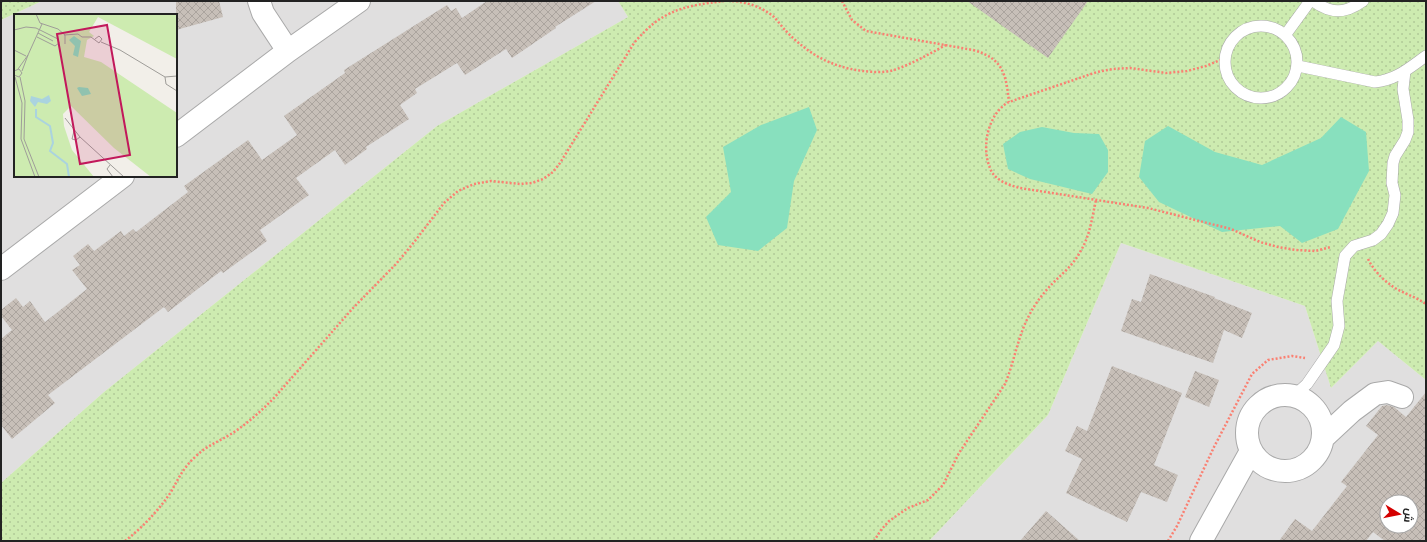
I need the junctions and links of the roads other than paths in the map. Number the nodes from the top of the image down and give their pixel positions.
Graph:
1 (259, 1) edge
2 (359, 1) edge
3 (1311, 1) edge
4 (1363, 1) edge
5 (1286, 34) junction
6 (288, 51) junction
7 (1426, 56) edge
8 (1298, 66) junction
9 (1405, 71) junction
10 (177, 135) edge
11 (122, 177) edge
12 (1, 269) edge
13 (1294, 395) junction
14 (1402, 397) dead end
15 (1323, 438) junction
16 (1251, 451) junction
17 (1201, 541) edge

1 - 6 street
2 - 6 street
3 - 4 lane
3 - 5 lane
5 - 8 lane
5 - 8 lane
6 - 10 street
7 - 9 lane
8 - 9 lane
9 - 13 lane
11 - 12 street
13 - 15 street
13 - 16 street
14 - 15 street
15 - 16 street
16 - 17 street

